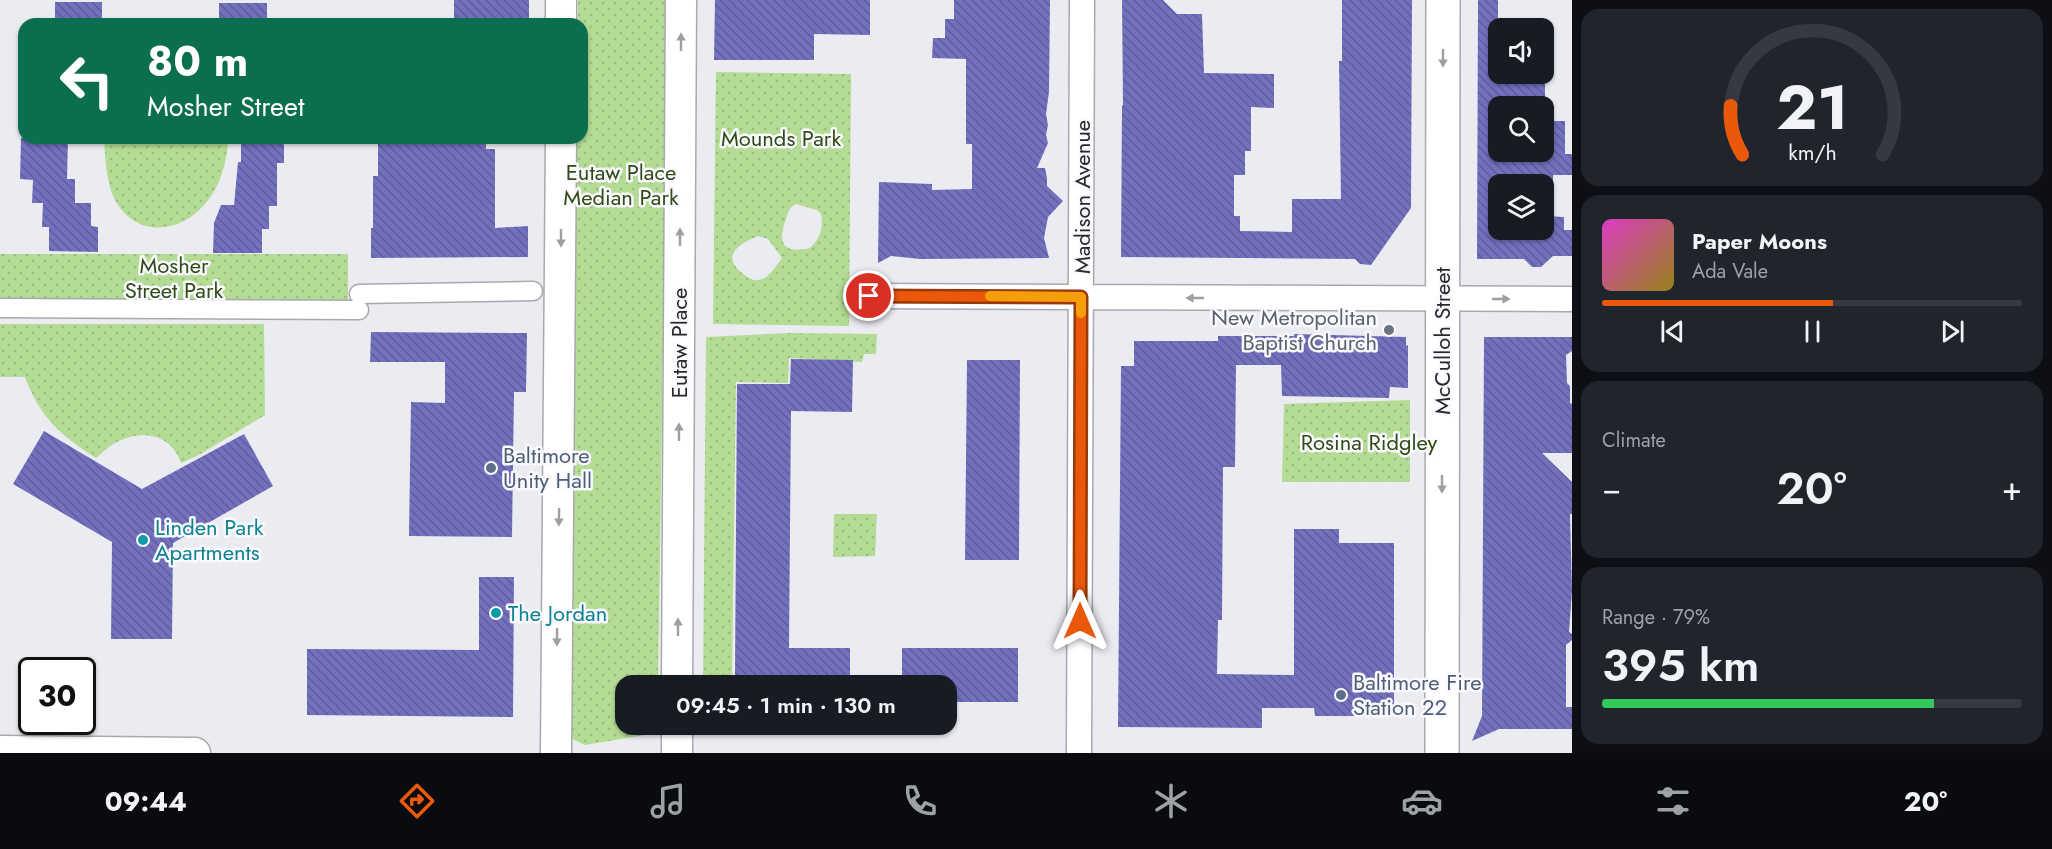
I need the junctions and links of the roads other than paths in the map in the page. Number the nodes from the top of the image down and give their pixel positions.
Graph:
1 (561, 0) edge
2 (681, 0) edge
3 (1082, 0) edge
4 (1443, 0) edge
5 (561, 18) edge
6 (561, 144) edge
7 (533, 291) dead end
8 (869, 296) dead end
9 (1081, 297) junction
10 (1443, 299) junction
11 (1572, 299) edge
12 (0, 308) edge
13 (677, 675) edge
14 (677, 735) edge
15 (0, 752) edge
16 (195, 753) edge
17 (556, 753) edge
18 (677, 753) edge
19 (1079, 753) edge
20 (1442, 753) edge

1 - 5 street
13 -> 2 street, Eutaw Place
3 - 9 street, Madison Avenue
4 -> 10 main road, McCulloh Street
6 -> 17 street
7 - 12 street
8 - 9 street
10 -> 9 street
9 - 19 street, Madison Avenue
10 -> 11 street
10 -> 20 main road, McCulloh Street
14 - 18 street
15 - 16 street

